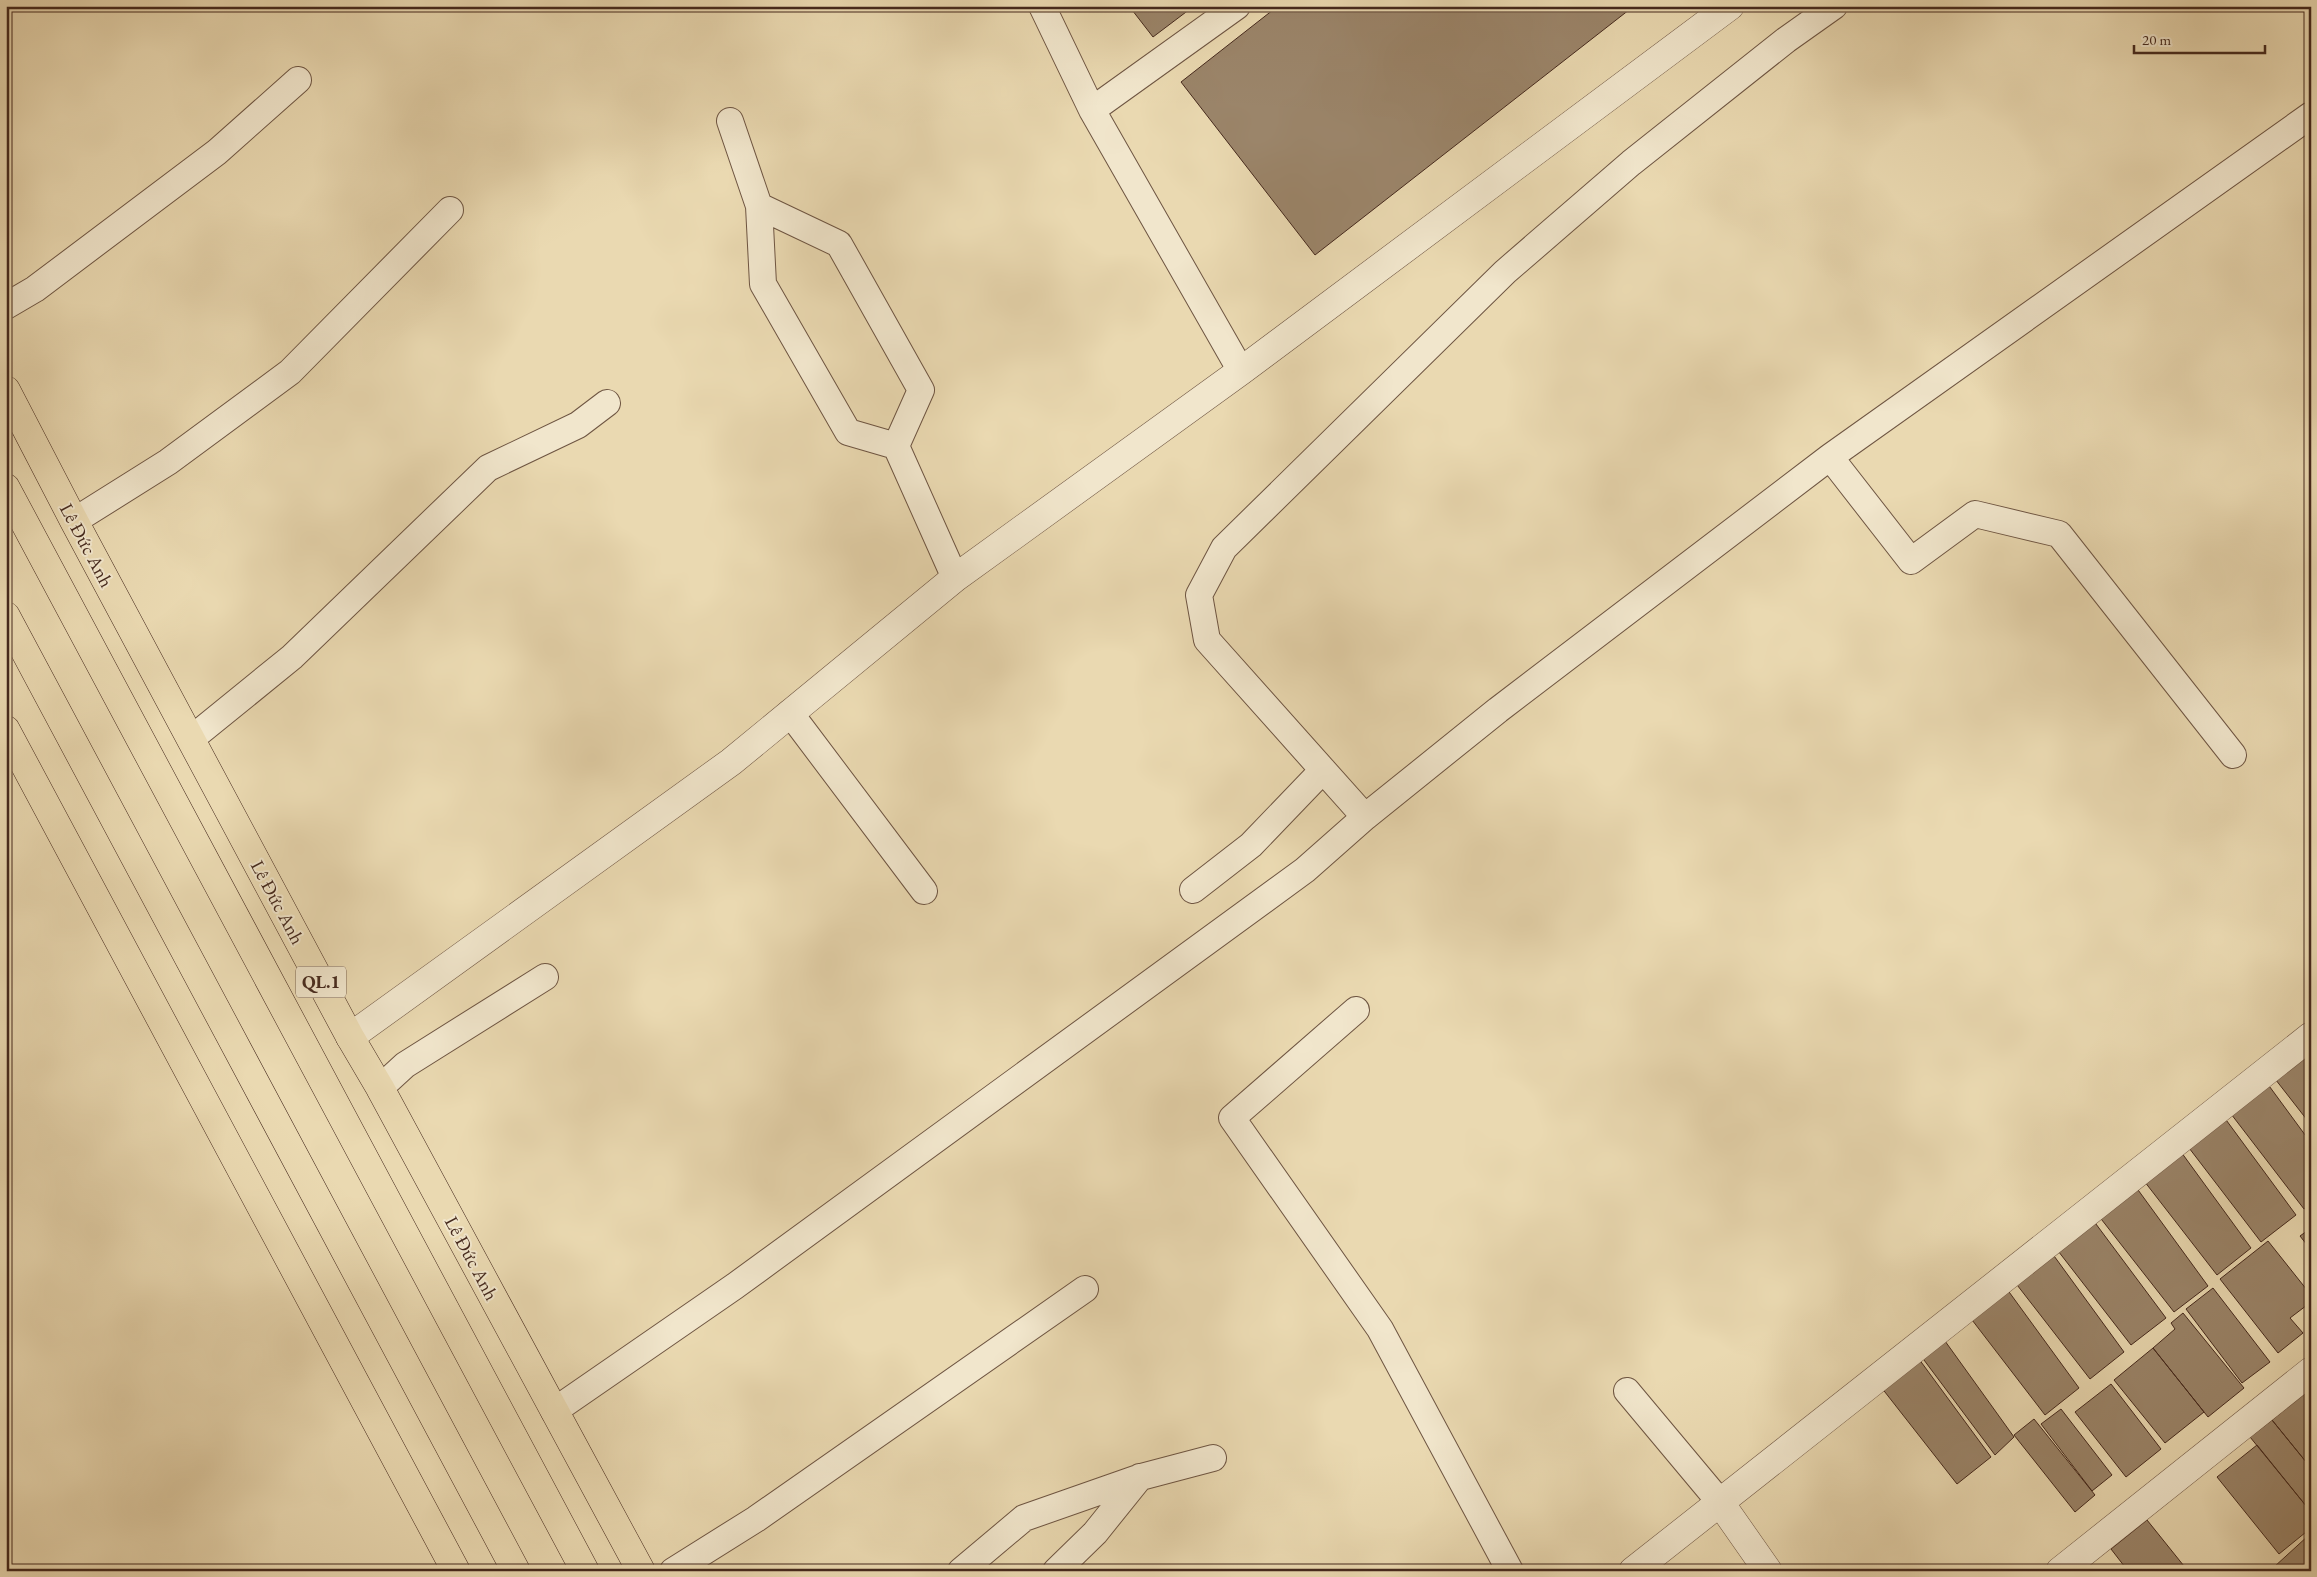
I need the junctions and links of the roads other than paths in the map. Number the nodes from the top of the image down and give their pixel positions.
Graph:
1 (1042, 6) edge
2 (1237, 6) edge
3 (1730, 6) edge
4 (1834, 6) edge
5 (298, 80) dead end
6 (1092, 110) junction
7 (2311, 115) edge
8 (730, 121) dead end
9 (759, 206) junction
10 (450, 210) dead end
11 (6, 306) edge
12 (1241, 371) junction
13 (6, 390) edge
14 (607, 403) dead end
15 (896, 446) junction
16 (1830, 457) junction
17 (6, 488) edge
18 (74, 522) junction
19 (955, 578) junction
20 (6, 616) edge
21 (790, 713) junction
22 (6, 730) edge
23 (192, 739) junction
24 (2233, 755) dead end
25 (1324, 770) junction
26 (1365, 817) junction
27 (1193, 890) dead end
28 (924, 891) dead end
29 (545, 977) dead end
30 (1356, 1010) dead end
31 (2311, 1036) edge
32 (350, 1037) junction
33 (380, 1088) junction
34 (1085, 1289) dead end
35 (2311, 1372) edge
36 (1627, 1391) dead end
37 (554, 1410) junction
38 (1213, 1458) dead end
39 (1141, 1477) junction
40 (1719, 1501) junction
41 (456, 1571) edge
42 (516, 1571) edge
43 (584, 1571) edge
44 (641, 1571) edge
45 (673, 1571) edge
46 (961, 1571) edge
47 (1056, 1571) edge
48 (1510, 1571) edge
49 (1633, 1571) edge
50 (1768, 1571) edge
51 (2060, 1571) edge

1 - 6 lane
2 - 6 lane
3 - 12 street
4 - 25 lane
5 - 11 lane
6 - 12 lane
7 - 16 lane
8 - 9 lane
9 - 15 lane
9 - 15 lane
10 - 18 lane
12 - 19 street
13 - 18 highway, Lê Đức Anh / QL.1
14 - 23 lane
15 - 19 lane
16 - 24 lane
16 - 26 lane
17 - 43 highway, QL.1
18 - 23 highway, Lê Đức Anh / QL.1
19 - 21 street
20 - 42 highway
21 - 28 lane
21 - 32 street
22 - 41 highway
23 - 32 highway, Lê Đức Anh / QL.1
25 - 26 lane
25 - 27 lane
26 - 37 lane
29 - 33 lane
30 - 48 lane
31 - 40 street
32 - 33 highway, Lê Đức Anh / QL.1
33 - 37 highway, Lê Đức Anh / QL.1
34 - 45 lane
35 - 51 street
36 - 40 lane
37 - 44 highway, Lê Đức Anh / QL.1
38 - 39 lane
39 - 46 lane
39 - 47 lane
40 - 49 street
40 - 50 street

